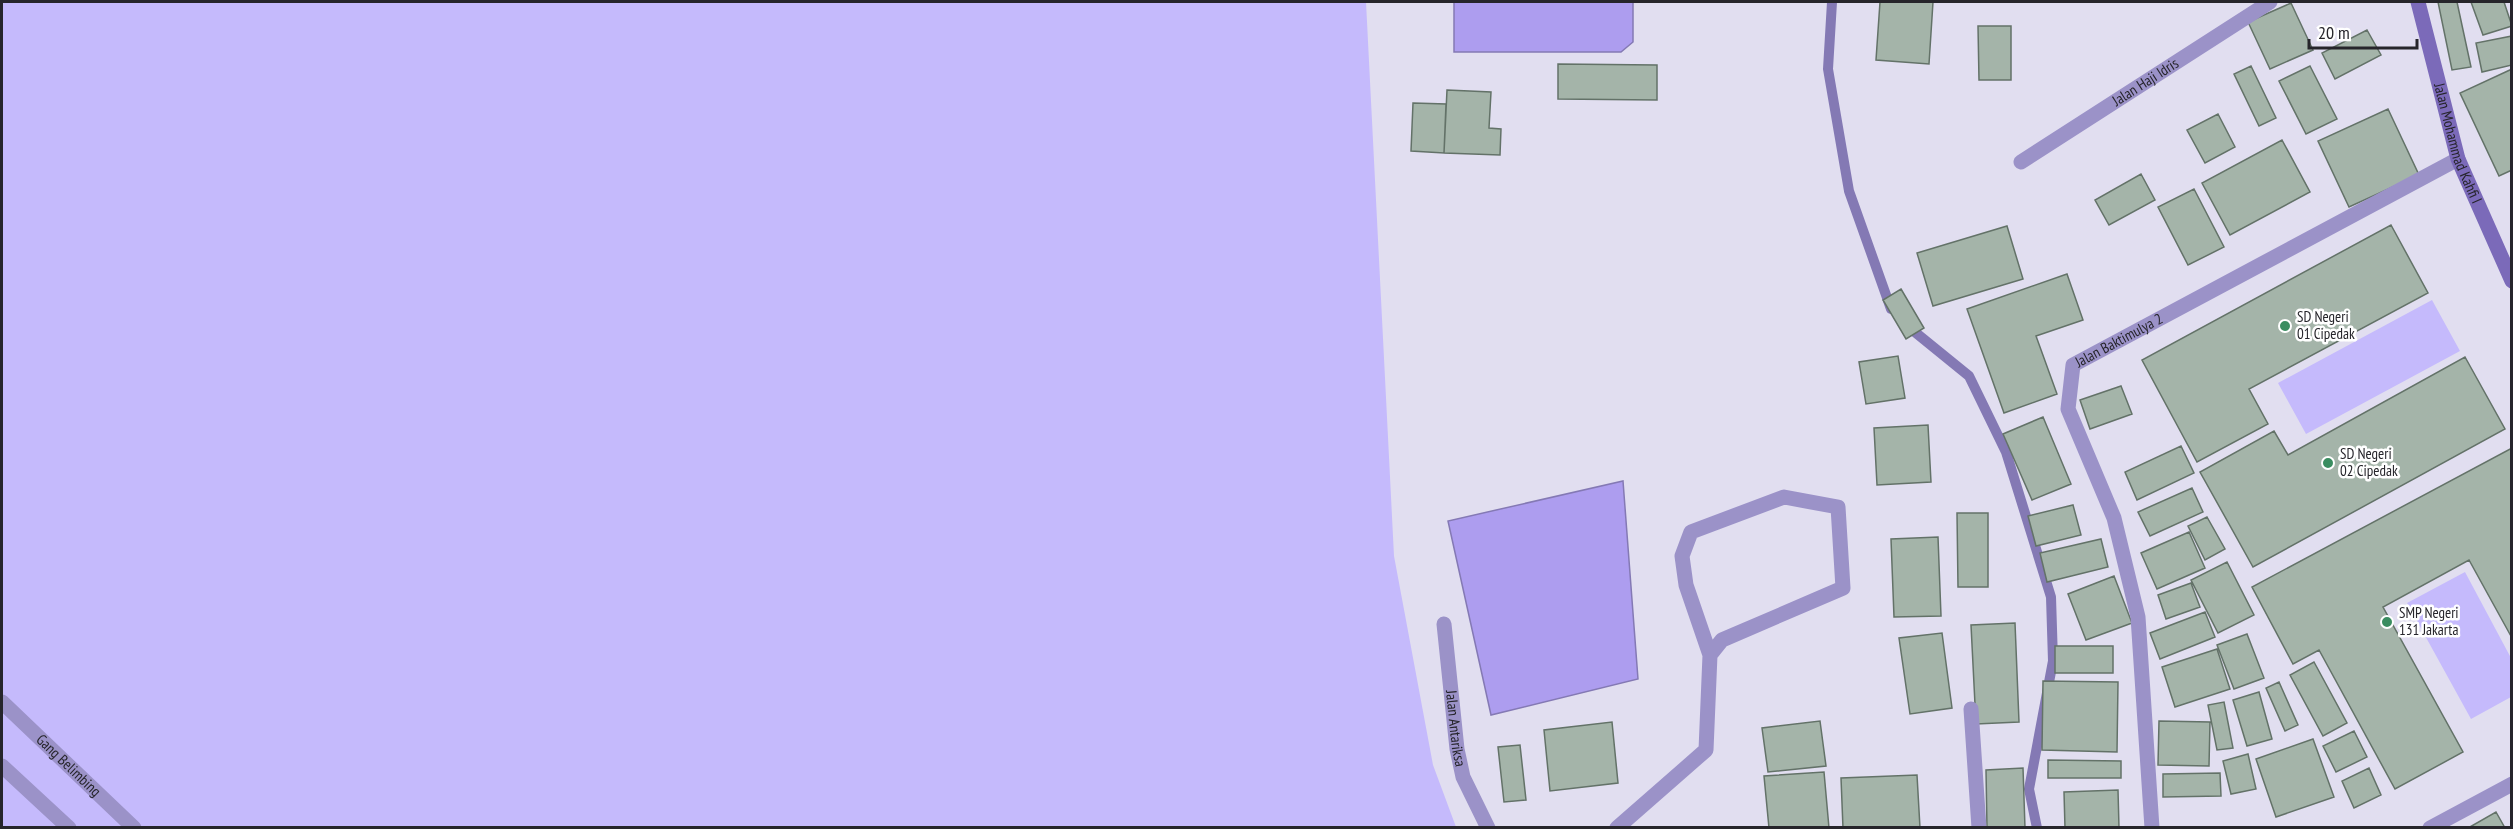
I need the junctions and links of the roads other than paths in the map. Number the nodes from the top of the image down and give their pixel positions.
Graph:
1 (2270, 2) edge
2 (2418, 2) edge
3 (2458, 159) junction
4 (2021, 162) dead end
5 (2511, 281) edge
6 (1444, 624) dead end
7 (1710, 656) junction
8 (2, 702) edge
9 (1971, 709) dead end
10 (2, 766) edge
11 (2511, 784) edge
12 (69, 828) edge
13 (134, 828) edge
14 (1488, 828) edge
15 (1617, 828) edge
16 (1979, 828) edge
17 (2152, 828) edge
18 (2430, 828) edge

1 - 4 street, Jalan Haji Idris
2 - 3 main road, Jalan Mohammad Kahfi I
3 - 5 main road, Jalan Mohammad Kahfi I
3 - 17 street, Jalan Baktimulya 2
6 - 14 street, Jalan Antariksa
7 - 7 street
7 - 15 street
8 - 13 street, Gang Belimbing
9 - 16 street
10 - 12 street
11 - 18 street

